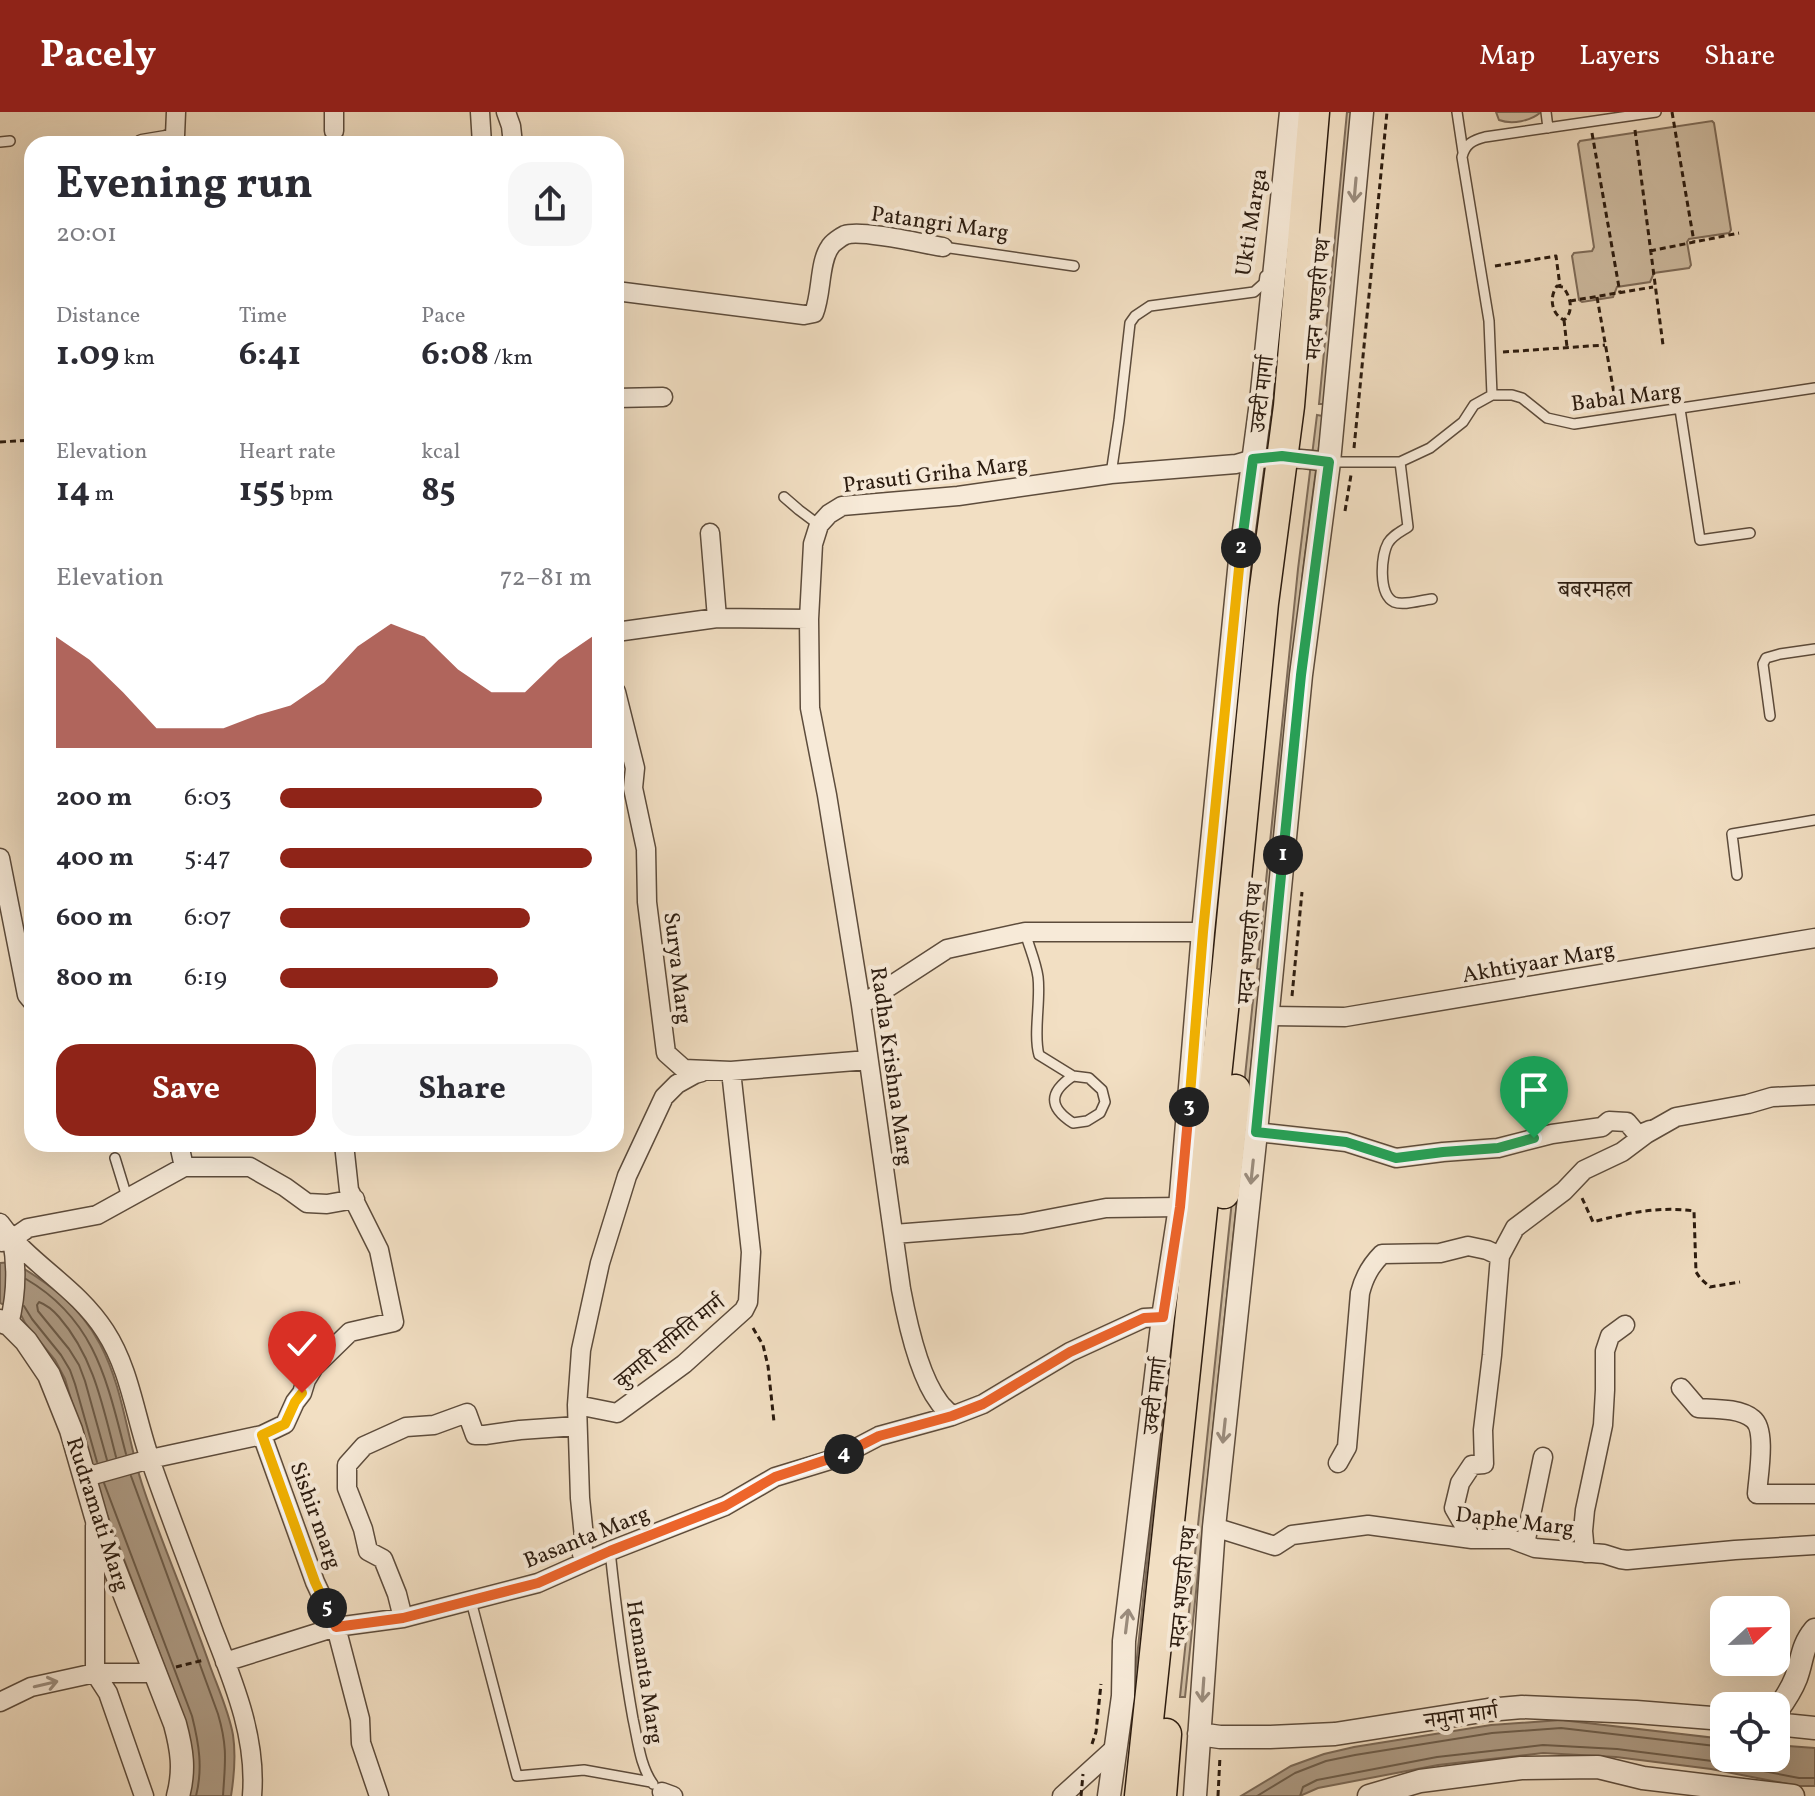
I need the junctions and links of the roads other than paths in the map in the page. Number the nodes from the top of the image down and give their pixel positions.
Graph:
1 (176, 112) edge
2 (506, 112) edge
3 (1282, 112) edge
4 (1291, 112) edge
5 (1314, 112) edge
6 (1333, 112) edge
7 (1362, 112) edge
8 (1457, 112) edge
9 (1546, 112) edge
10 (1656, 112) edge
11 (475, 113) edge
12 (1602, 116) edge
13 (1548, 128) junction
14 (175, 136) edge
15 (480, 136) edge
16 (512, 136) edge
17 (1463, 152) junction
18 (943, 247) joint
19 (1074, 266) dead end
20 (624, 292) edge
21 (1815, 388) edge
22 (1492, 395) junction
23 (663, 397) dead end
24 (624, 398) edge
25 (1680, 409) junction
26 (1292, 459) junction
27 (1400, 462) junction
28 (1111, 474) junction
29 (784, 497) dead end
30 (819, 525) junction
31 (710, 533) dead end
32 (1750, 533) dead end
33 (1432, 599) dead end
34 (717, 618) junction
35 (809, 619) junction
36 (624, 631) edge
37 (1815, 649) edge
38 (1770, 716) dead end
39 (624, 724) edge
40 (1815, 820) edge
41 (0, 858) edge
42 (1737, 875) dead end
43 (1025, 932) junction
44 (1203, 932) junction
45 (1815, 938) edge
46 (24, 980) edge
47 (861, 1005) junction
48 (1278, 1016) junction
49 (868, 1060) junction
50 (724, 1070) junction
51 (1073, 1076) junction
52 (1815, 1095) edge
53 (1662, 1125) junction
54 (1256, 1132) junction
55 (181, 1152) edge
56 (345, 1152) edge
57 (115, 1158) dead end
58 (184, 1167) junction
59 (127, 1197) junction
60 (355, 1199) junction
61 (1180, 1207) junction
62 (0, 1223) edge
63 (894, 1234) junction
64 (9, 1246) edge
65 (1500, 1256) junction
66 (1163, 1317) junction
67 (7, 1318) edge
68 (1625, 1325) dead end
69 (304, 1328) dead end
70 (314, 1367) junction
71 (1681, 1388) dead end
72 (577, 1405) junction
73 (952, 1416) junction
74 (577, 1426) junction
75 (262, 1435) junction
76 (1543, 1457) dead end
77 (145, 1460) junction
78 (1338, 1463) dead end
79 (90, 1476) junction
80 (1815, 1494) edge
81 (95, 1511) junction
82 (1214, 1527) junction
83 (1472, 1539) junction
84 (1525, 1544) junction
85 (1815, 1545) edge
86 (610, 1551) junction
87 (1585, 1553) junction
88 (590, 1560) junction
89 (471, 1601) junction
90 (403, 1618) junction
91 (336, 1627) junction
92 (1815, 1630) edge
93 (220, 1658) junction
94 (166, 1670) junction
95 (95, 1673) junction
96 (1789, 1692) edge
97 (0, 1702) edge
98 (1710, 1718) edge
99 (1790, 1725) edge
100 (1815, 1728) edge
101 (1199, 1734) junction
102 (1124, 1741) junction
103 (1152, 1784) edge
104 (1642, 1787) edge
105 (1420, 1789) edge
106 (662, 1790) edge
107 (1196, 1791) edge
108 (1768, 1795) edge
109 (144, 1796) edge
110 (178, 1796) edge
111 (252, 1796) edge
112 (379, 1796) edge
113 (1062, 1796) edge
114 (1109, 1796) edge
115 (1370, 1796) edge
116 (1793, 1796) edge

1 - 14 street
2 - 16 street
3 - 28 lane, Ukti Marga
4 - 26 street, उक्टी मार्गा
5 - 26 highway, मदन भण्डारी पथ
6 - 26 highway, मदन भण्डारी पथ
7 -> 26 street
8 - 17 lane
9 - 13 lane
10 - 12 lane
11 - 15 street
12 - 13 lane
13 - 17 lane
17 - 22 lane
18 - 19 lane, Patangri Marg
18 - 20 street, Patangri Marg
21 - 25 lane, Babal Marg
22 - 25 lane, Babal Marg
22 - 27 lane
23 - 24 street
25 - 32 lane
26 - 27 lane
26 - 28 street, Prasuti Griha Marg
26 - 44 street, उक्टी मार्गा
26 - 48 street
26 - 102 highway, मदन भण्डारी पथ
26 - 103 highway, मदन भण्डारी पथ
27 - 33 lane
28 - 30 street, Prasuti Griha Marg
29 - 30 lane
30 - 35 street
31 - 34 street
34 - 35 street
34 - 36 street
35 - 47 street, Radha Krishna Marg
37 - 38 lane
39 - 50 street, Surya Marg
40 - 42 lane
41 - 46 street
43 - 44 street
43 - 47 street
43 - 51 lane
44 - 61 street, उक्टी मार्गा
45 - 48 street, Akhtiyaar Marg
47 - 49 street, Radha Krishna Marg
48 - 54 street
49 - 50 street
49 - 63 street, Radha Krishna Marg
50 - 72 street
50 - 72 street, कुमारी समिति मार्ग
51 - 51 lane
52 - 53 street
53 - 54 street
53 - 65 street
54 -> 82 street
55 - 58 street
56 - 60 street
57 - 59 lane
58 - 59 street
58 - 60 street
59 - 64 street
60 - 70 street
61 - 63 street
61 - 66 street, उक्टी मार्गा
62 - 64 street
63 - 73 street
64 - 67 street, Rudramati Marg
64 - 77 street
65 - 78 street
65 - 83 street
66 - 73 street, Basanta Marg
102 -> 66 street, उक्टी मार्गा
67 - 79 street, Rudramati Marg
68 - 87 street
69 - 70 lane
70 - 75 street
71 - 80 street
72 - 74 street
73 - 86 street, Basanta Marg
74 - 88 street
74 - 90 street
75 - 77 street
75 - 91 street, Sishir marg
76 - 84 street
77 - 79 street
77 - 93 street
79 - 81 street, Rudramati Marg
81 - 94 street, Rudramati Marg
81 - 95 street
82 - 83 street, Daphe Marg
82 -> 101 street
83 - 84 street, Daphe Marg
84 - 87 street, Daphe Marg
85 - 87 street, Daphe Marg
86 - 88 street, Basanta Marg
86 - 106 lane, Hemanta Marg
88 - 89 street, Basanta Marg
89 - 90 street, Basanta Marg
89 - 106 lane
90 - 91 street, Basanta Marg
91 - 93 street, Basanta Marg
91 - 112 street, Sishir marg
92 - 96 street
93 - 111 street
94 - 95 street
94 - 110 street, Rudramati Marg
97 -> 95 street
95 - 109 street
98 - 101 street, नमुना मार्ग
99 - 100 street
101 - 107 street
102 - 103 highway, मदन भण्डारी पथ
102 - 113 street
102 - 114 street, उक्टी मार्गा
104 - 105 street
104 - 108 street
105 - 115 street
108 - 116 street

